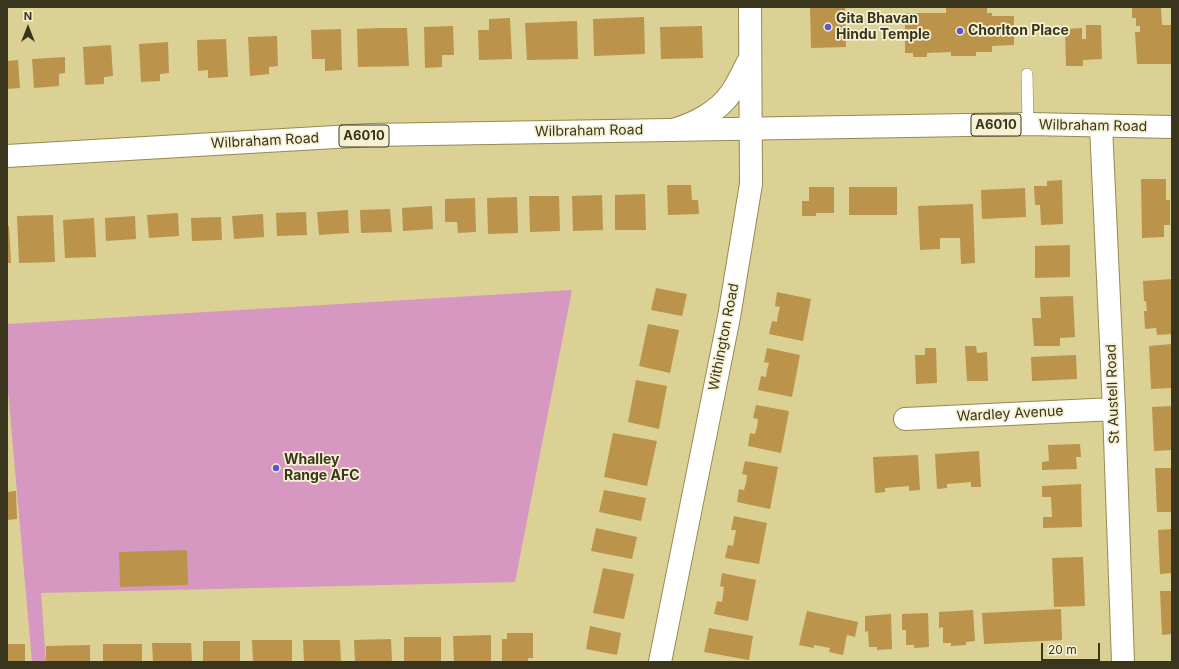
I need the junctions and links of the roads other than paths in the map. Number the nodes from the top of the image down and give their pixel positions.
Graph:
1 (750, 7) edge
2 (750, 57) junction
3 (1027, 74) dead end
4 (1028, 124) junction
5 (1101, 126) junction
6 (1172, 127) edge
7 (752, 129) junction
8 (672, 130) junction
9 (7, 156) edge
10 (1114, 409) junction
11 (905, 419) dead end
12 (660, 662) edge
13 (1123, 662) edge

1 - 2 main road, Withington Road
2 - 7 main road, Withington Road
2 - 8 main road
3 - 4 lane
4 - 5 main road, Wilbraham Road / A6010
4 - 7 main road, Wilbraham Road / A6010
5 - 6 main road, Wilbraham Road / A6010
5 - 10 main road, St Austell Road
7 - 8 main road, Wilbraham Road / A6010
7 - 12 main road, Withington Road
8 - 9 main road, Wilbraham Road / A6010
10 - 11 main road, Wardley Avenue
10 - 13 main road, St Austell Road

